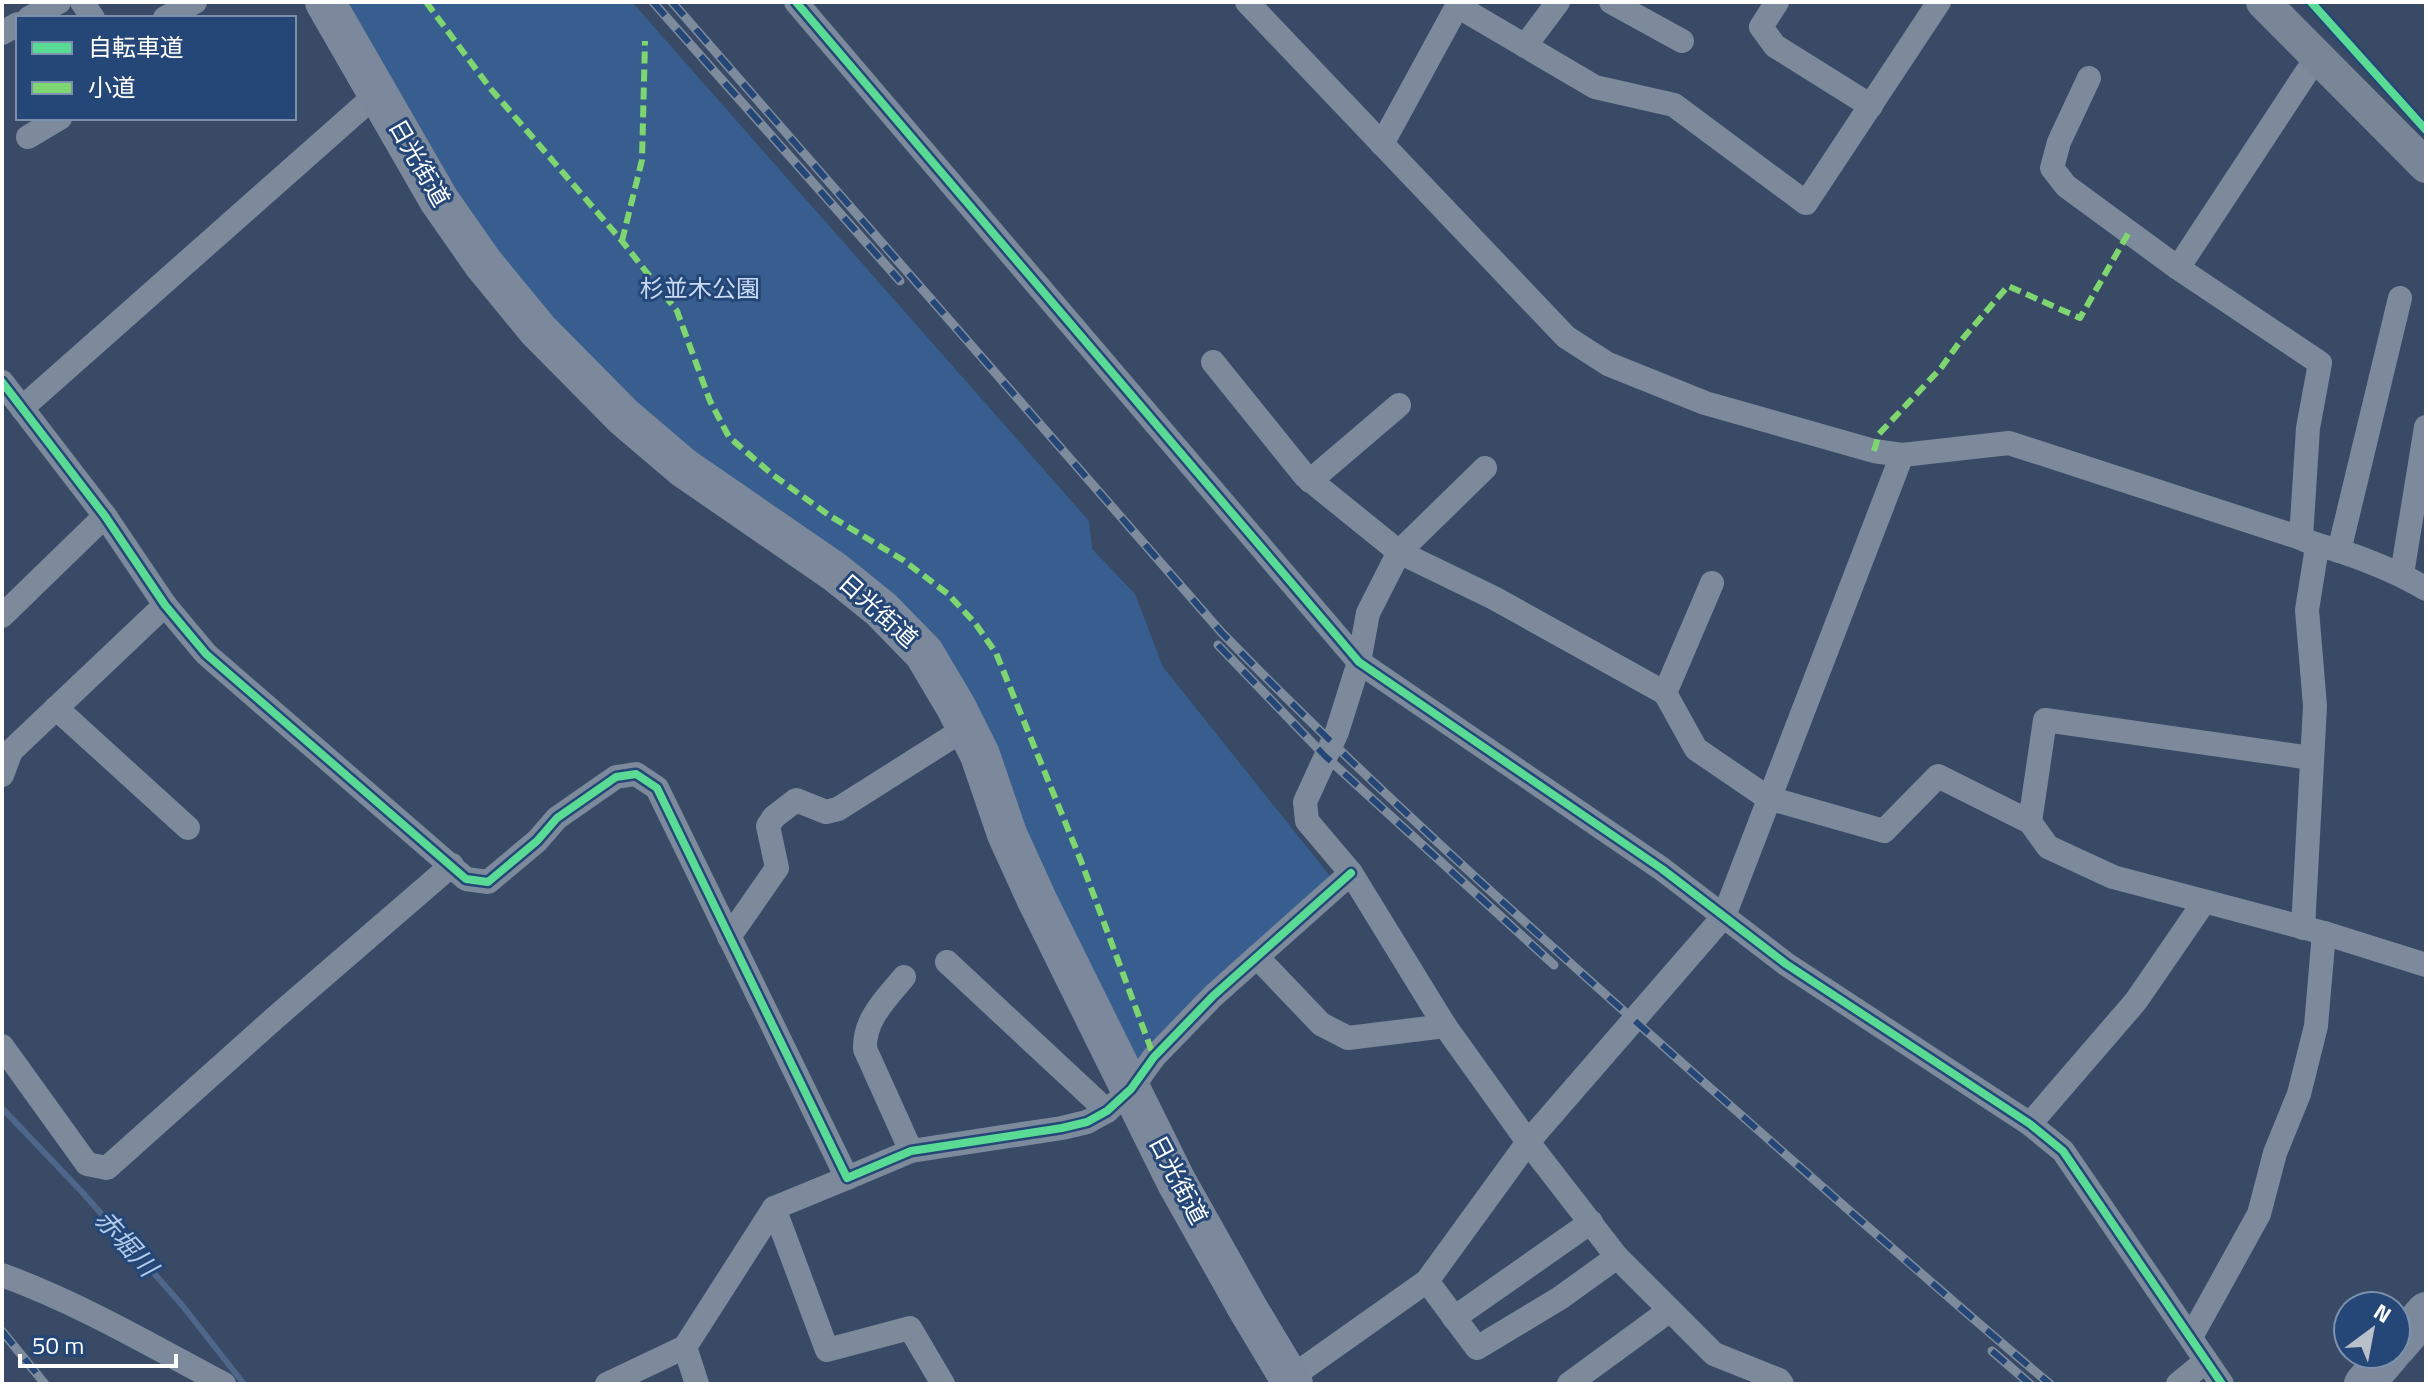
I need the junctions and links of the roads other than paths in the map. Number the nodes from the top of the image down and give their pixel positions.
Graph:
1 (59, 2) edge
2 (195, 2) edge
3 (325, 2) edge
4 (796, 2) edge
5 (1247, 2) edge
6 (1558, 2) edge
7 (1611, 2) edge
8 (1777, 2) edge
9 (1939, 2) edge
10 (2263, 2) edge
11 (33, 16) edge
12 (169, 16) edge
13 (1682, 41) dead end
14 (1525, 46) junction
15 (2318, 55) junction
16 (2089, 78) dead end
17 (379, 92) junction
18 (1871, 106) junction
19 (57, 120) edge
20 (28, 137) dead end
21 (1382, 144) junction
22 (2426, 166) edge
23 (2178, 268) junction
24 (2400, 298) dead end
25 (1213, 362) dead end
26 (2, 382) edge
27 (1399, 405) dead end
28 (22, 408) junction
29 (2426, 427) edge
30 (1902, 455) junction
31 (1485, 468) dead end
32 (1310, 481) junction
33 (105, 516) junction
34 (2319, 545) junction
35 (1399, 552) junction
36 (2402, 574) junction
37 (1712, 583) dead end
38 (2426, 589) edge
39 (165, 605) junction
40 (2, 616) edge
41 (1359, 662) junction
42 (1665, 693) junction
43 (56, 708) junction
44 (966, 728) junction
45 (2311, 758) junction
46 (2, 775) edge
47 (1768, 798) junction
48 (2030, 822) junction
49 (188, 828) dead end
50 (452, 865) junction
51 (1351, 873) junction
52 (2204, 902) junction
53 (1724, 916) junction
54 (2313, 930) junction
55 (729, 937) junction
56 (1257, 957) junction
57 (947, 962) dead end
58 (2426, 965) edge
59 (904, 977) dead end
60 (1445, 1026) junction
61 (2, 1046) edge
62 (1119, 1100) junction
63 (2030, 1124) junction
64 (1528, 1142) junction
65 (911, 1151) junction
66 (847, 1178) junction
67 (774, 1208) junction
68 (1591, 1222) junction
69 (1617, 1257) junction
70 (2, 1275) edge
71 (1427, 1281) junction
72 (1670, 1310) junction
73 (2426, 1312) edge
74 (1454, 1318) junction
75 (2412, 1328) edge
76 (2191, 1337) junction
77 (685, 1347) junction
78 (2206, 1361) junction
79 (1291, 1381) edge
80 (224, 1384) edge
81 (607, 1384) edge
82 (697, 1384) edge
83 (943, 1384) edge
84 (1569, 1384) edge
85 (1782, 1384) edge
86 (2178, 1384) edge
87 (2222, 1384) edge

1 - 11 street
2 - 12 street
3 - 17 highway, 日光街道
4 - 41 street
5 - 21 street
6 - 14 street
7 - 13 street
8 - 18 street
9 - 18 street
10 - 15 main road
14 - 18 street
14 - 21 street
15 - 22 main road
15 - 23 street
16 - 23 street
17 - 28 street
17 - 44 highway, 日光街道
19 - 20 street
21 - 30 street
23 - 34 street
24 - 34 street
25 - 32 street
26 - 28 street
27 - 32 street
28 - 33 street
29 - 36 street
30 - 34 street
30 - 47 street
31 - 35 street
32 - 35 street
33 - 39 street
33 - 40 street
34 - 36 street
34 - 45 street
35 - 41 street
35 - 42 street
36 - 38 street
37 - 42 street
39 - 43 street
39 - 50 street
41 - 51 street
41 - 53 street
42 - 47 street
43 - 46 street
43 - 49 street
44 - 55 street
44 - 62 highway, 日光街道
45 - 48 street
45 - 54 street
47 - 48 street
47 - 53 street
48 - 52 street
50 - 55 street
50 - 61 street
51 - 56 street
51 - 60 street
52 - 54 street
52 - 63 street
53 - 63 street
53 - 64 street
54 - 58 street
54 - 76 street
55 - 66 street
56 - 60 street
56 - 62 street
57 - 62 street
59 - 65 street
60 - 64 street
62 - 65 street
62 - 79 highway, 日光街道
63 - 76 street
64 - 68 street
64 - 71 street
65 - 66 street
66 - 67 street
67 - 77 street
67 - 83 street
68 - 69 street
68 - 74 street
69 - 72 street
69 - 74 street
70 - 80 street
71 - 74 street
71 - 79 street
72 - 84 street
72 - 85 street
73 - 75 highway
76 - 78 street
77 - 81 street
77 - 82 street
78 - 86 street
78 - 87 street

